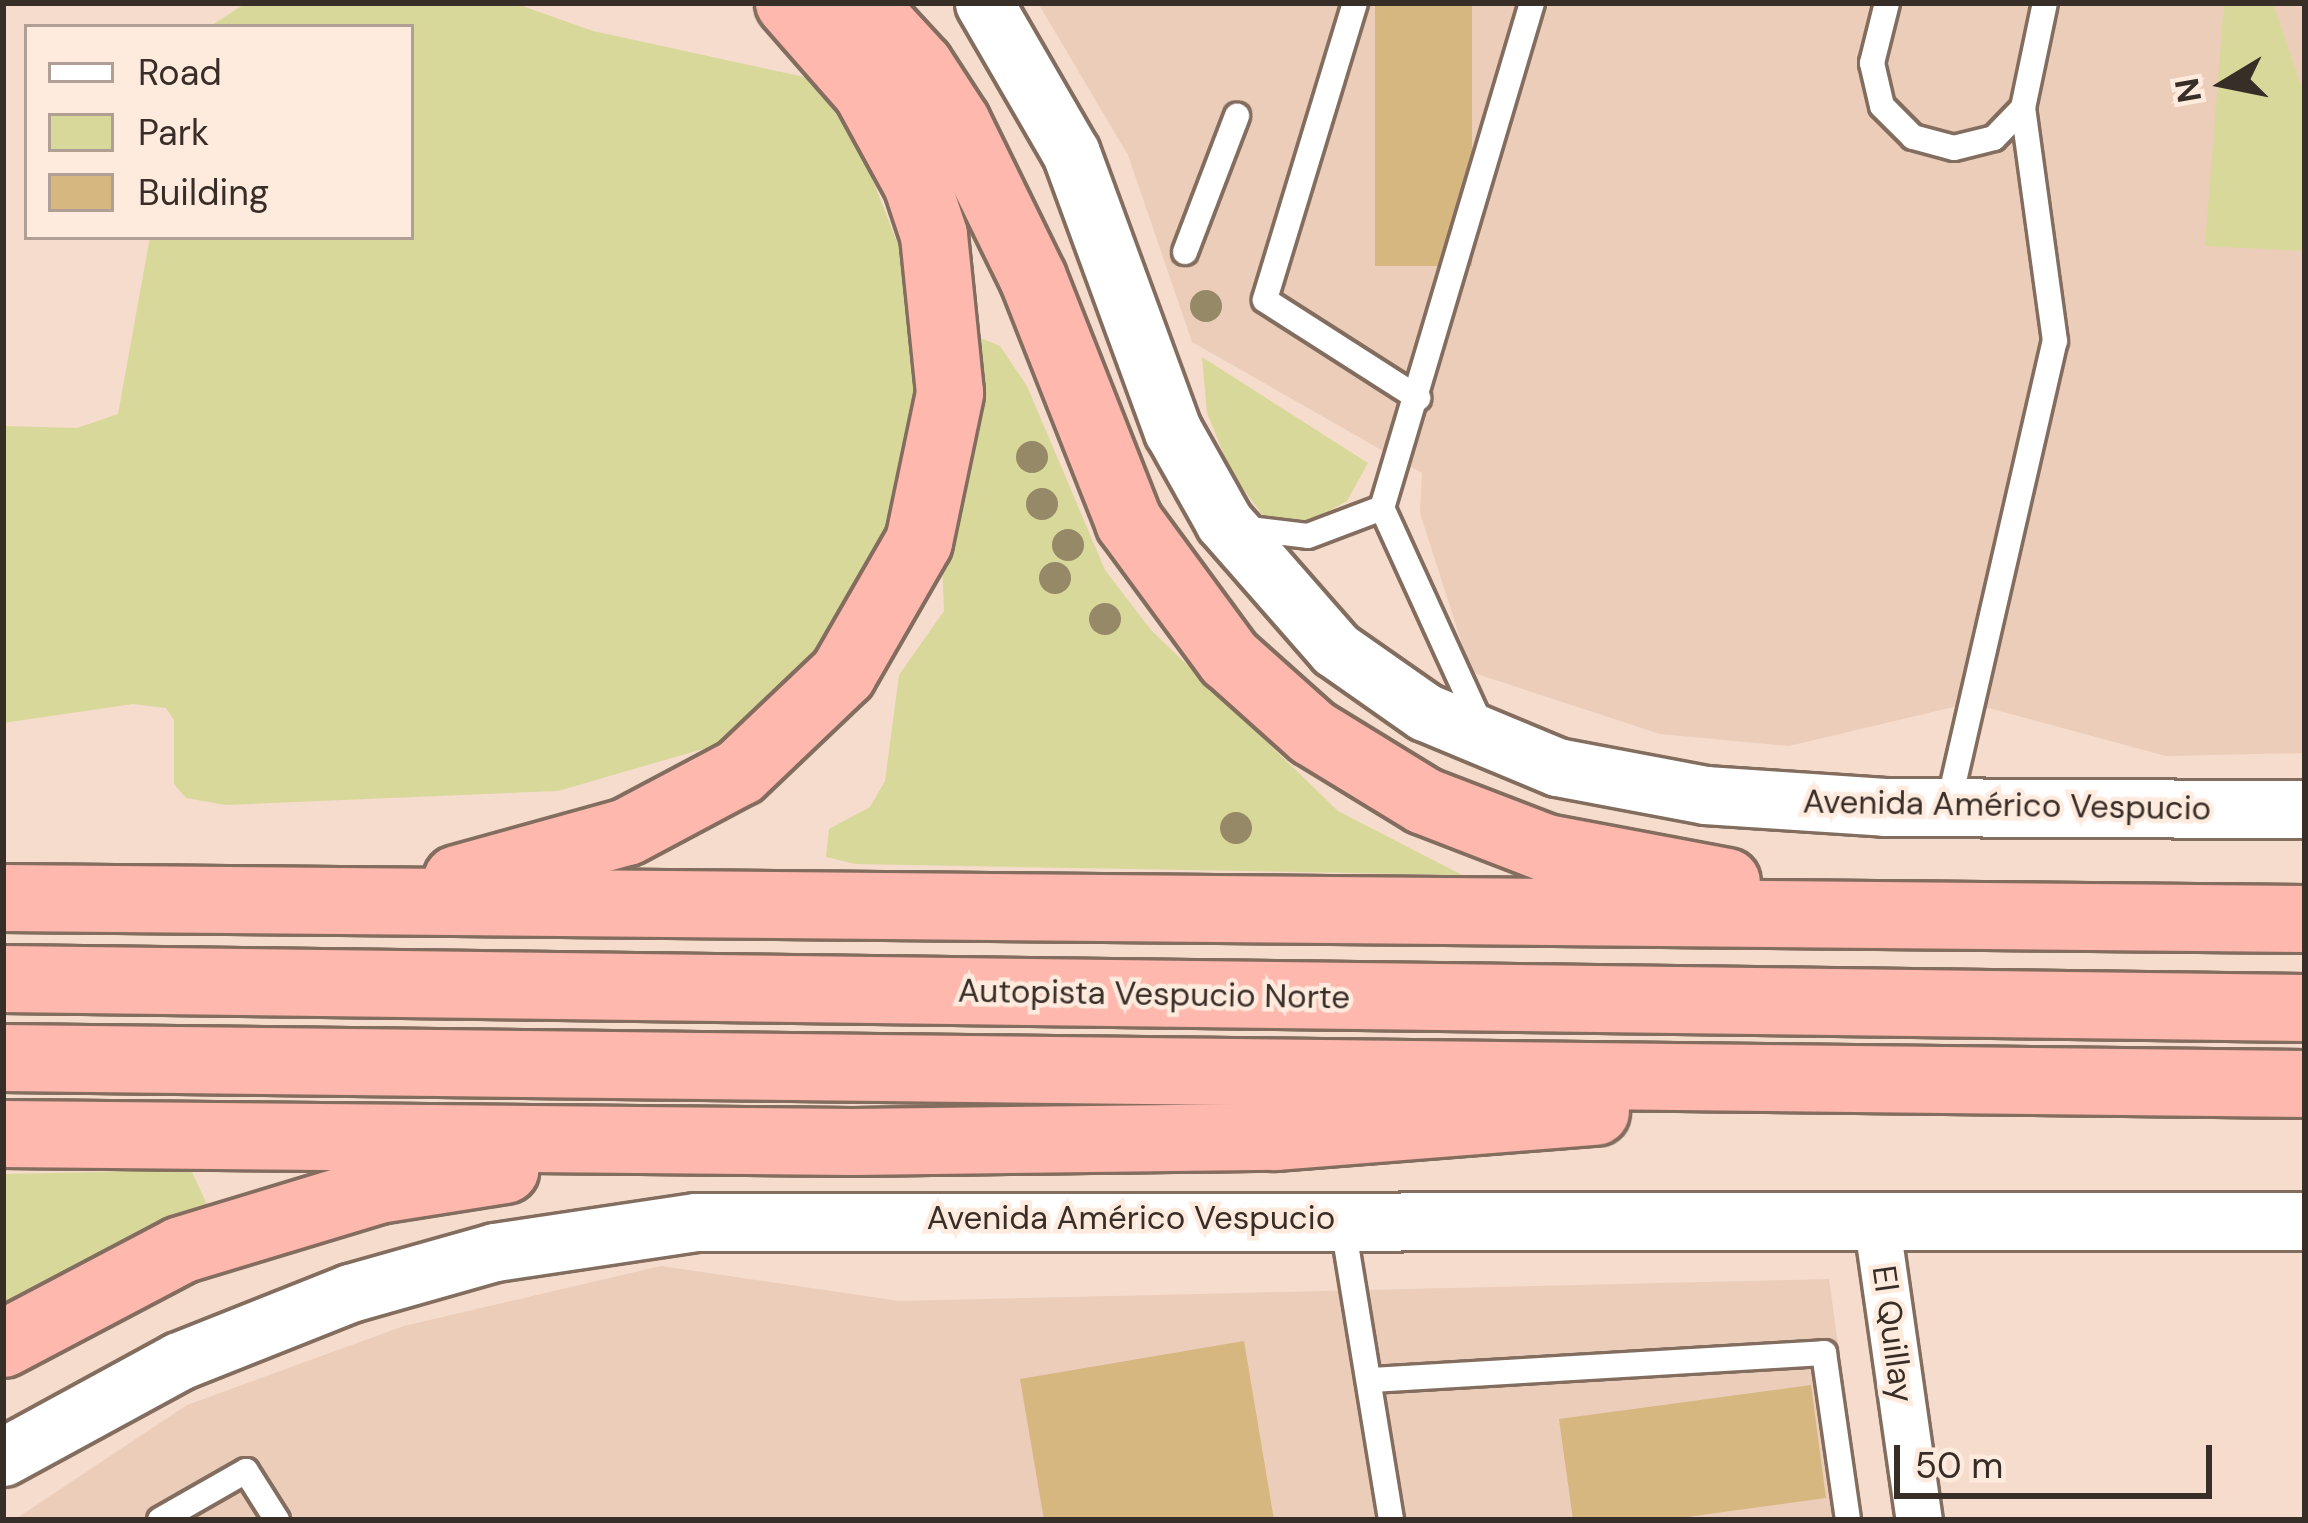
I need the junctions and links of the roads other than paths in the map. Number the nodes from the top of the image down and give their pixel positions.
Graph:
1 (788, 3) edge
2 (862, 3) edge
3 (984, 3) edge
4 (1355, 3) edge
5 (1532, 3) edge
6 (1887, 3) edge
7 (2045, 3) edge
8 (2023, 109) junction
9 (1237, 116) dead end
10 (1185, 252) dead end
11 (1418, 398) junction
12 (1382, 508) junction
13 (1224, 522) junction
14 (1489, 744) junction
15 (1948, 807) junction
16 (2305, 809) edge
17 (3, 898) edge
18 (338, 901) junction
19 (1901, 914) junction
20 (2305, 919) edge
21 (3, 979) edge
22 (2305, 1008) edge
23 (3, 1058) edge
24 (1940, 1079) junction
25 (2305, 1084) edge
26 (3, 1133) edge
27 (853, 1142) junction
28 (1341, 1218) junction
29 (1876, 1220) junction
30 (2305, 1221) edge
31 (3, 1344) edge
32 (1371, 1380) junction
33 (3, 1457) edge
34 (160, 1520) edge
35 (277, 1520) edge
36 (1391, 1520) edge
37 (1848, 1520) edge
38 (1919, 1520) edge

1 - 18 highway
2 - 19 highway
3 - 13 street, Avenida Américo Vespucio
4 - 11 lane
5 - 11 lane
6 - 8 lane
7 - 8 lane
8 - 15 lane
9 - 10 lane
11 - 12 lane
12 - 13 lane
12 - 14 lane
13 - 14 street, Avenida Américo Vespucio
14 - 15 street, Avenida Américo Vespucio
15 - 16 street, Avenida Américo Vespucio
17 - 18 highway
18 - 19 highway
19 - 20 highway
21 - 22 highway, Autopista Vespucio Norte
23 - 24 highway
24 - 25 highway
24 - 27 highway
26 - 27 highway
27 - 31 highway
28 - 29 street, Avenida Américo Vespucio
28 - 32 lane
28 - 33 street, Avenida Américo Vespucio
29 - 30 street, Avenida Américo Vespucio
29 - 38 street, El Quillay
32 - 36 lane
32 - 37 lane
34 - 35 lane

